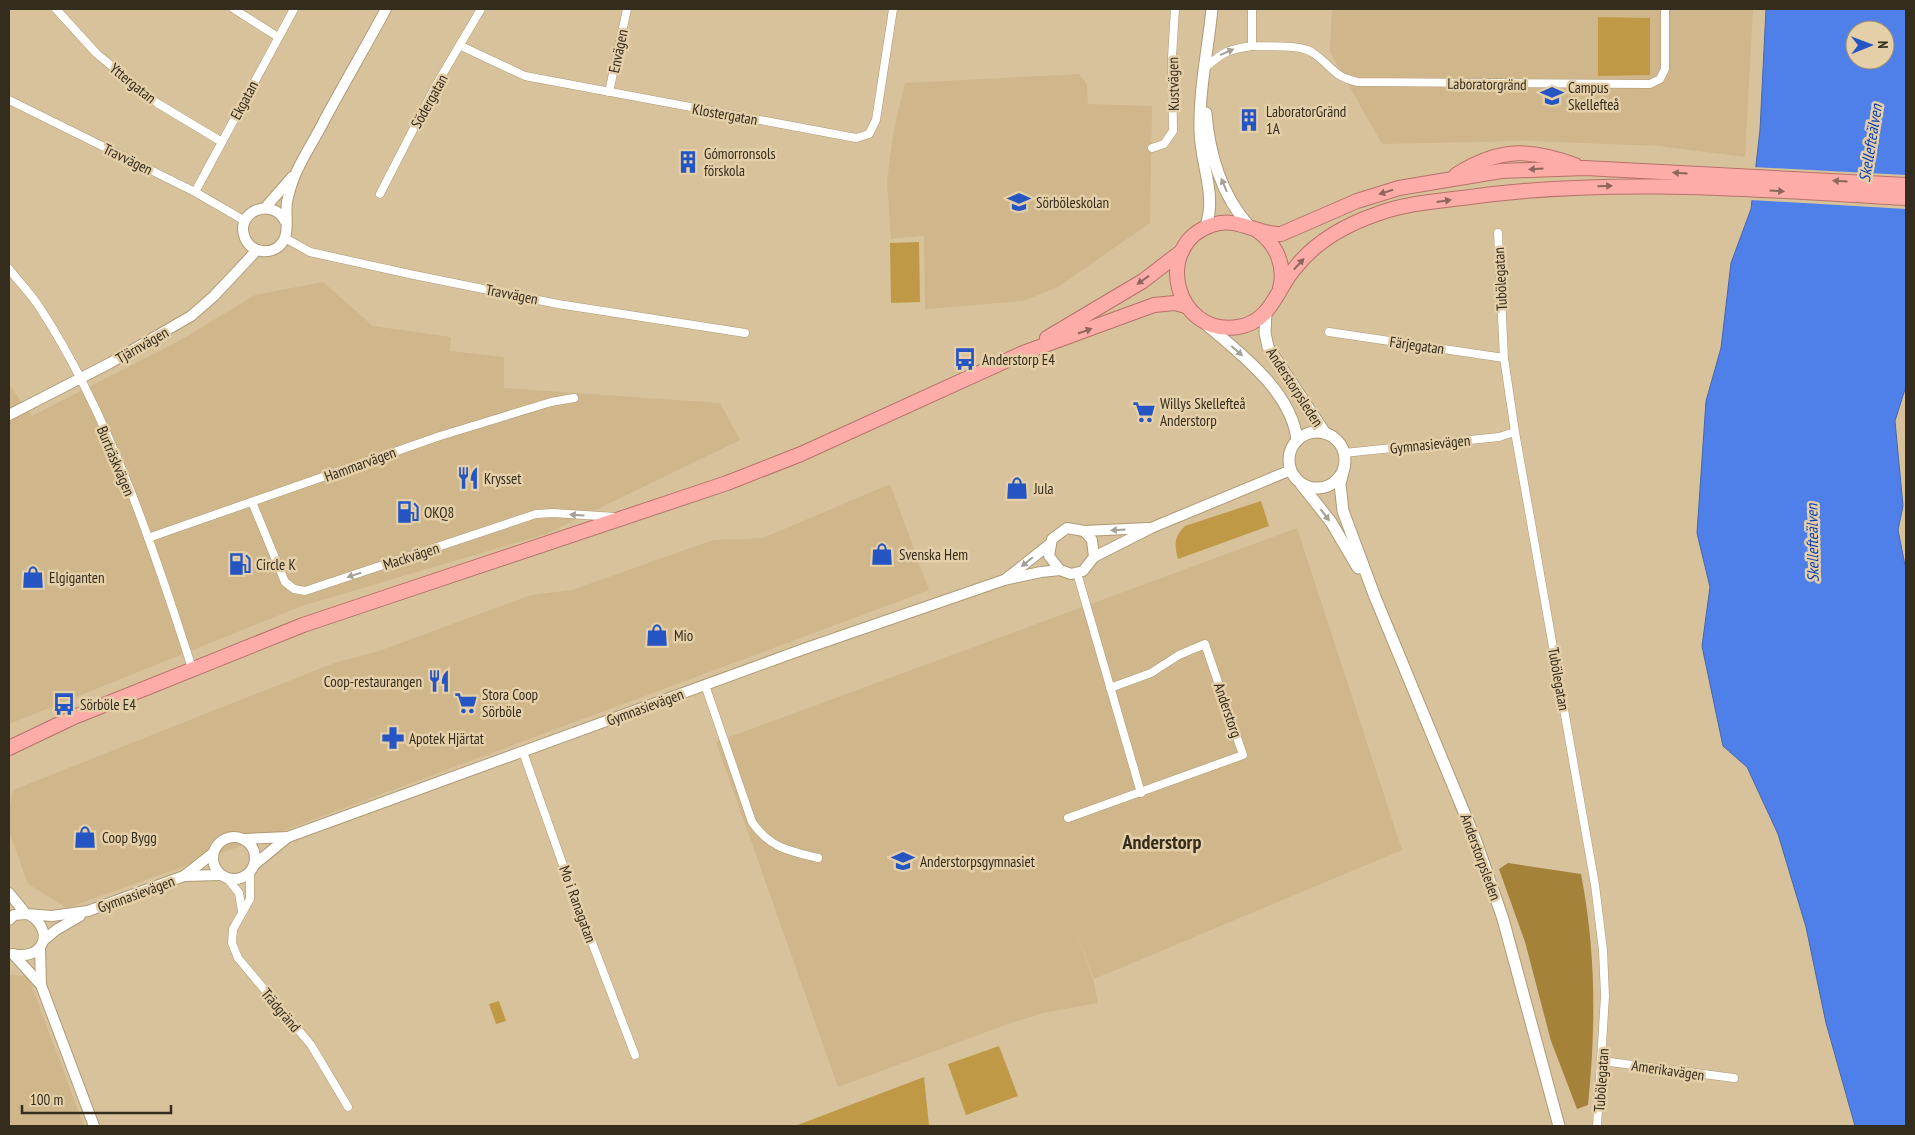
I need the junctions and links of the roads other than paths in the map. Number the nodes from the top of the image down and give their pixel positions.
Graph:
1 (56, 9) edge
2 (234, 9) edge
3 (294, 9) edge
4 (386, 9) edge
5 (481, 9) edge
6 (627, 9) edge
7 (893, 9) edge
8 (1175, 9) edge
9 (1212, 9) edge
10 (1252, 9) edge
11 (1665, 9) edge
12 (278, 37) junction
13 (461, 46) junction
14 (1252, 46) junction
15 (1206, 67) junction
16 (1204, 83) junction
17 (609, 92) junction
18 (9, 100) edge
19 (222, 142) junction
20 (1152, 148) dead end
21 (296, 172) junction
22 (1729, 182) junction
23 (1906, 185) edge
24 (195, 192) junction
25 (380, 194) dead end
26 (1906, 198) edge
27 (265, 208) junction
28 (245, 221) junction
29 (285, 221) junction
30 (1251, 227) junction
31 (1205, 228) junction
32 (1498, 233) dead end
33 (285, 238) junction
34 (257, 250) junction
35 (1182, 251) junction
36 (9, 269) edge
37 (1186, 306) junction
38 (1269, 308) junction
39 (1200, 319) junction
40 (1329, 332) dead end
41 (745, 333) dead end
42 (1023, 353) junction
43 (1504, 358) junction
44 (80, 378) junction
45 (574, 398) dead end
46 (9, 415) edge
47 (1515, 432) junction
48 (1325, 433) junction
49 (1297, 441) junction
50 (1344, 453) junction
51 (1344, 468) junction
52 (1293, 474) junction
53 (252, 502) junction
54 (626, 518) junction
55 (1151, 528) junction
56 (1084, 531) junction
57 (148, 538) junction
58 (1050, 544) junction
59 (1094, 558) junction
60 (1060, 570) junction
61 (1077, 573) junction
62 (1004, 580) junction
63 (1375, 598) junction
64 (192, 668) junction
65 (705, 685) junction
66 (1110, 688) junction
67 (9, 748) edge
68 (523, 752) junction
69 (1141, 793) junction
70 (1068, 818) dead end
71 (288, 837) junction
72 (245, 839) junction
73 (212, 854) junction
74 (818, 858) dead end
75 (252, 869) junction
76 (184, 876) junction
77 (223, 876) junction
78 (9, 893) edge
79 (242, 911) junction
80 (88, 912) junction
81 (28, 914) junction
82 (9, 920) edge
83 (42, 944) junction
84 (11, 953) edge
85 (41, 986) junction
86 (635, 1055) dead end
87 (1602, 1061) junction
88 (1734, 1078) dead end
89 (348, 1107) dead end
90 (94, 1126) edge
91 (1559, 1126) edge
92 (1596, 1126) edge

1 - 19 street, Yttergatan
2 - 12 street
3 - 12 street, Ekgatan
4 - 21 street
5 - 13 street, Södergatan
6 - 17 street, Envägen
7 - 17 street, Klostergatan
8 - 20 street, Kustvägen
9 - 15 main road
10 - 14 street
11 - 14 street, Laboratorgränd
12 - 19 street, Ekgatan
13 - 17 street, Klostergatan
13 - 25 street, Södergatan
15 -> 14 street, Laboratorgränd
15 - 16 main road
30 -> 16 main road
16 - 31 main road
18 - 24 street, Travvägen
19 - 24 street, Ekgatan
21 - 27 street
21 - 29 street
23 -> 22 highway
22 -> 26 highway
22 -> 30 highway
38 -> 22 highway
24 - 28 street, Travvägen
27 - 28 street
27 - 29 street
28 - 34 street
29 - 33 street
30 - 31 highway
30 - 38 highway
31 - 35 highway
32 - 43 street, Tubölegatan
33 - 34 street
33 - 41 street, Travvägen
34 - 44 street, Tjärnvägen
35 - 37 highway
35 -> 42 highway
36 - 44 street, Burträskvägen
37 - 39 highway
42 -> 37 highway
38 - 39 highway
38 - 48 main road, Anderstorpsleden
39 -> 49 main road, Anderstorpsleden
40 - 43 street, Färjegatan
42 - 54 highway
43 - 47 street, Tubölegatan
44 - 46 street, Tjärnvägen
44 - 57 street, Burträskvägen
45 - 53 street, Hammarvägen
47 - 50 street, Gymnasievägen
47 - 87 street, Tubölegatan
48 - 49 main road
48 - 50 main road
49 - 52 main road
50 - 51 main road
51 - 52 main road
51 - 63 main road, Anderstorpsleden
52 - 55 street
52 -> 63 main road, Anderstorpsleden
54 -> 53 street, Mackvägen
53 - 57 street, Hammarvägen
54 - 64 highway
55 -> 56 street
55 - 59 street
56 - 58 street
56 - 59 street
57 - 64 street, Burträskvägen
58 - 60 street
58 -> 62 street, Gymnasievägen
59 - 61 street
60 - 61 street
60 - 62 street, Gymnasievägen
61 - 66 street
62 - 65 street, Gymnasievägen
63 - 91 main road, Anderstorpsleden
64 - 67 highway
65 - 68 street, Gymnasievägen
65 - 74 street
66 - 69 street
66 - 69 street, Anderstorg
68 - 71 street, Gymnasievägen
68 - 86 street, Mo i Ranagatan
69 - 70 street, Anderstorg
71 - 72 street, Gymnasievägen
71 - 75 street, Gymnasievägen
72 - 73 street
72 - 75 street
73 - 76 street, Gymnasievägen
73 - 77 street
75 - 77 street
75 - 79 street, Trädgränd
76 - 77 street, Gymnasievägen
76 - 80 street, Gymnasievägen
77 - 79 street
78 - 81 street
79 - 89 street, Trädgränd
80 - 81 street, Gymnasievägen
80 - 83 street, Gymnasievägen
81 - 82 street, Gymnasievägen
81 - 83 street
83 - 84 street, Gymnasievägen
83 - 85 street
84 - 85 street
85 - 90 street
87 - 88 street, Amerikavägen
87 - 92 street, Tubölegatan

